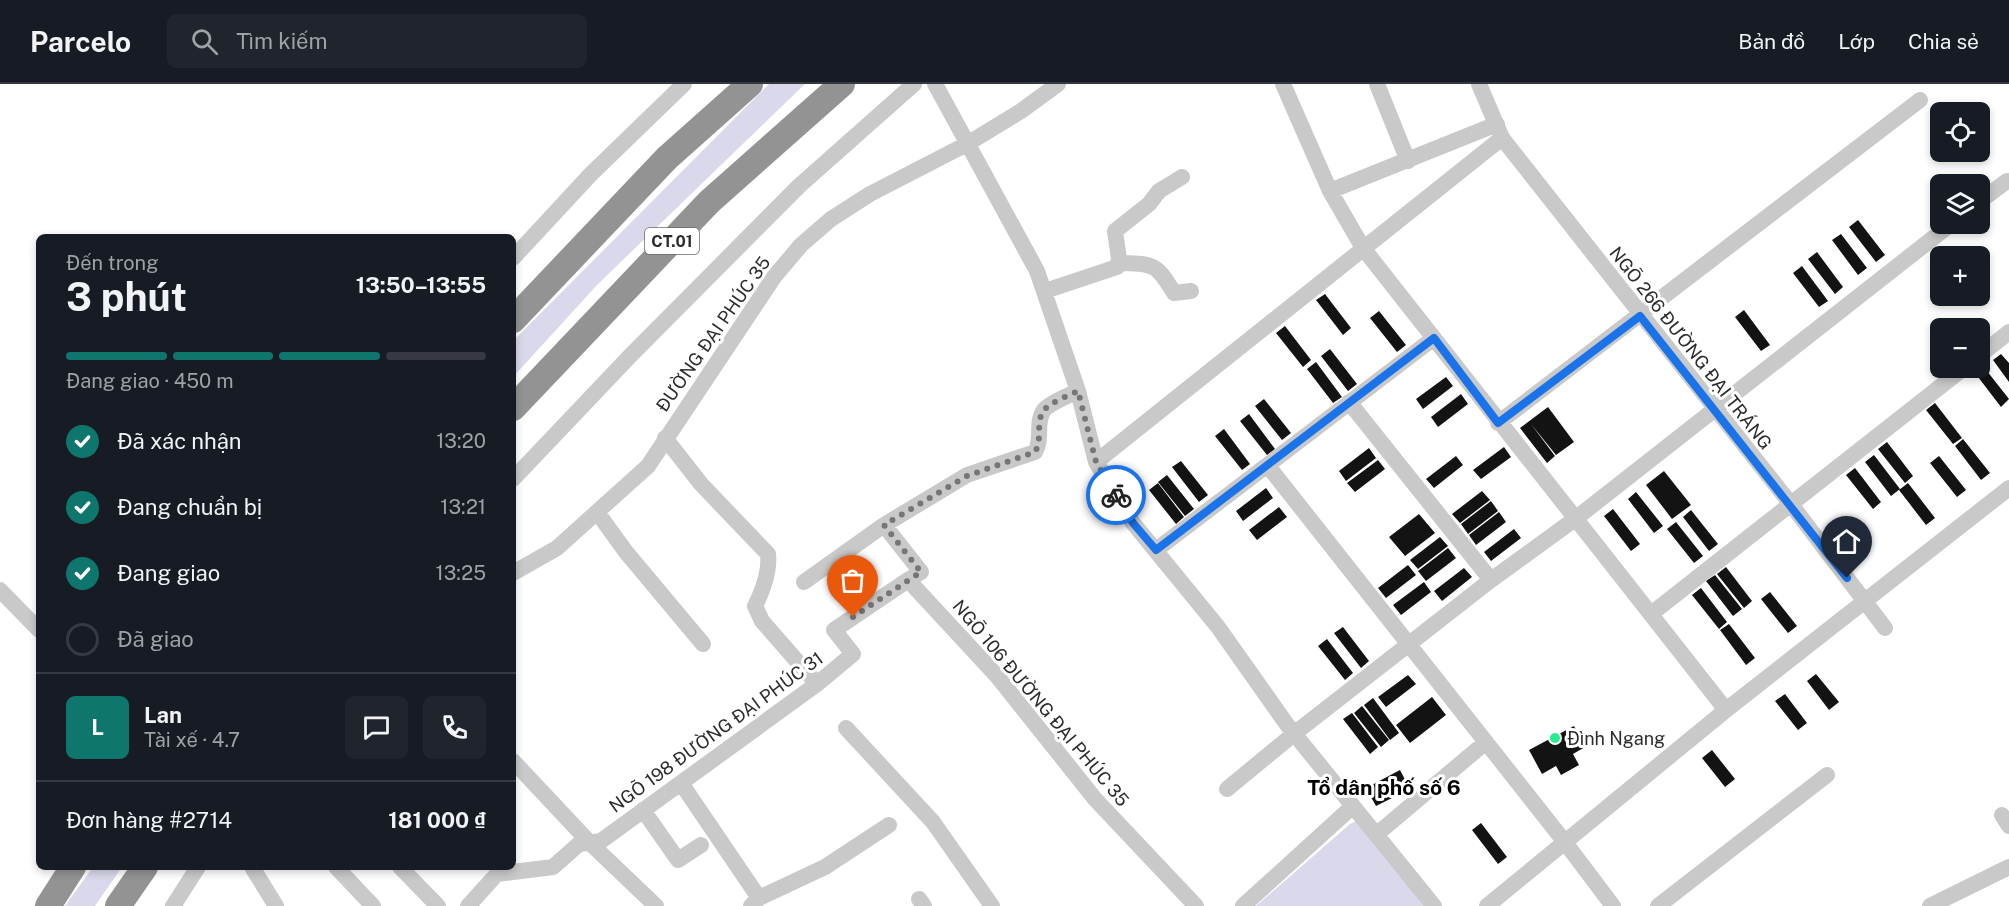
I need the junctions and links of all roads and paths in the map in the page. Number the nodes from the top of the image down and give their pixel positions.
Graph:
1 (684, 84) edge
2 (750, 84) edge
3 (842, 84) edge
4 (914, 84) edge
5 (935, 84) edge
6 (1058, 84) edge
7 (1283, 84) edge
8 (1377, 84) edge
9 (1479, 84) edge
10 (1920, 100) dead end
11 (1499, 131) junction
12 (967, 144) junction
13 (1408, 161) junction
14 (1182, 177) dead end
15 (2007, 181) dead end
16 (1330, 191) junction
17 (1990, 194) edge
18 (1939, 234) edge
19 (1363, 248) junction
20 (516, 255) edge
21 (1119, 263) junction
22 (1044, 291) junction
23 (1191, 291) dead end
24 (1640, 316) junction
25 (516, 317) edge
26 (2009, 332) edge
27 (1434, 338) junction
28 (1990, 347) edge
29 (1951, 378) edge
30 (1078, 391) junction
31 (1349, 402) junction
32 (516, 405) edge
33 (1713, 408) junction
34 (1498, 423) junction
35 (665, 438) junction
36 (1096, 462) junction
37 (1268, 466) junction
38 (516, 476) edge
39 (2009, 488) edge
40 (1790, 503) junction
41 (597, 512) junction
42 (1575, 519) junction
43 (884, 525) junction
44 (1156, 550) junction
45 (516, 571) edge
46 (908, 580) junction
47 (1491, 580) junction
48 (804, 582) dead end
49 (0, 590) edge
50 (1864, 601) junction
51 (1651, 614) junction
52 (36, 627) edge
53 (1885, 628) dead end
54 (703, 644) dead end
55 (1409, 645) junction
56 (817, 684) junction
57 (1726, 710) junction
58 (846, 728) dead end
59 (1295, 733) junction
60 (1486, 742) junction
61 (516, 764) edge
62 (1827, 775) dead end
63 (681, 783) junction
64 (1227, 789) dead end
65 (1353, 806) junction
66 (643, 810) junction
67 (889, 825) dead end
68 (1377, 834) junction
69 (1564, 841) junction
70 (590, 843) junction
71 (701, 844) dead end
72 (2009, 867) edge
73 (71, 870) edge
74 (143, 870) edge
75 (196, 870) edge
76 (254, 870) edge
77 (339, 870) edge
78 (403, 870) edge
79 (516, 870) edge
80 (494, 871) edge
81 (755, 902) edge
82 (48, 906) edge
83 (118, 906) edge
84 (172, 906) edge
85 (276, 906) edge
86 (373, 906) edge
87 (438, 906) edge
88 (468, 906) edge
89 (656, 906) edge
90 (992, 906) edge
91 (1196, 906) edge
92 (1243, 906) edge
93 (1434, 906) edge
94 (1487, 906) edge
95 (1612, 906) edge
96 (1658, 906) edge
97 (1930, 906) edge

1 - 20 street
2 - 25 highway
3 - 32 highway, CT.01
4 - 38 street
5 - 12 street
6 - 12 street, ĐƯỜNG ĐẠI PHÚC 35
7 - 16 street
8 - 13 street
9 - 11 street, NGÕ 266 ĐƯỜNG ĐẠI TRÁNG
10 - 24 street
11 - 13 street
11 - 19 street
11 - 24 street, NGÕ 266 ĐƯỜNG ĐẠI TRÁNG
12 - 22 street
12 - 35 street, ĐƯỜNG ĐẠI PHÚC 35
13 - 16 street
14 - 21 street
15 - 17 street
16 - 19 street
18 - 33 street
19 - 27 street
19 - 36 street
21 - 22 street
21 - 23 street
22 - 30 street
24 - 33 street, NGÕ 266 ĐƯỜNG ĐẠI TRÁNG
24 - 34 street
26 - 28 street
27 - 31 street
27 - 34 street
29 - 40 street
30 - 36 street
30 - 43 street
31 - 37 street
31 - 47 street
33 - 40 street, NGÕ 266 ĐƯỜNG ĐẠI TRÁNG
33 - 42 street
34 - 42 street
35 - 41 street, ĐƯỜNG ĐẠI PHÚC 35
35 - 56 street
36 - 44 street
37 - 44 street
37 - 55 street
39 - 50 street
40 - 50 street, NGÕ 266 ĐƯỜNG ĐẠI TRÁNG
40 - 51 street
41 - 45 street, ĐƯỜNG ĐẠI PHÚC 35
41 - 54 street
42 - 47 street
42 - 51 street
43 - 46 street
43 - 48 street
44 - 59 street
46 - 56 street, NGÕ 198 ĐƯỜNG ĐẠI PHÚC 31
46 - 91 street, NGÕ 106 ĐƯỜNG ĐẠI PHÚC 35
47 - 55 street
49 - 52 street
50 - 53 street, NGÕ 266 ĐƯỜNG ĐẠI TRÁNG
50 - 57 street
51 - 57 street
55 - 59 street
55 - 60 street
56 - 63 street, NGÕ 198 ĐƯỜNG ĐẠI PHÚC 31
57 - 69 street
58 - 90 street
59 - 64 street
59 - 65 street
60 - 68 street
60 - 69 street
61 - 70 street
62 - 96 street
63 - 66 street, NGÕ 198 ĐƯỜNG ĐẠI PHÚC 31
63 - 81 street
65 - 68 street
65 - 92 street
66 - 70 street, NGÕ 198 ĐƯỜNG ĐẠI PHÚC 31
66 - 71 street
67 - 81 street
68 - 93 street
69 - 94 street
69 - 95 street
70 - 79 street, NGÕ 198 ĐƯỜNG ĐẠI PHÚC 31
70 - 89 street
72 - 97 street
73 - 82 highway
74 - 83 highway
75 - 84 street
76 - 85 street
77 - 86 street
78 - 87 street
80 - 88 street

